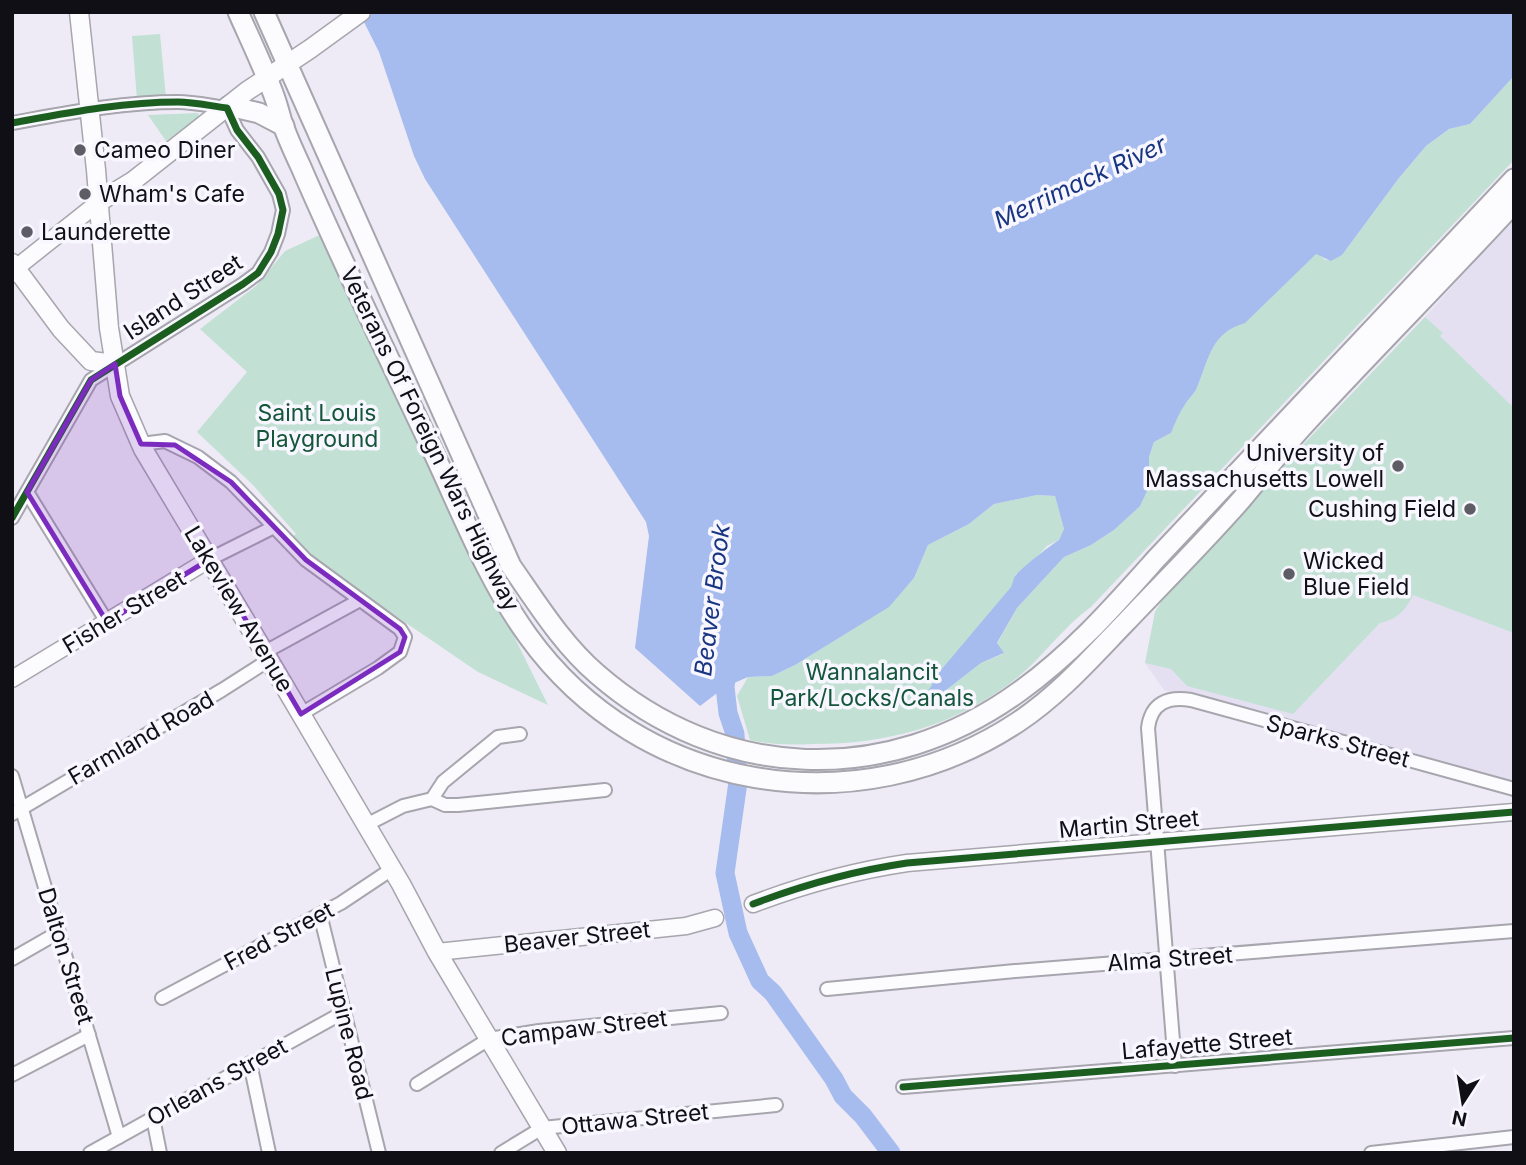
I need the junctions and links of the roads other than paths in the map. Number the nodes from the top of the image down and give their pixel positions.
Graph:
1 (79, 12) edge
2 (238, 12) edge
3 (264, 12) edge
4 (361, 12) edge
5 (286, 65) junction
6 (267, 78) junction
7 (228, 107) junction
8 (90, 109) junction
9 (12, 123) edge
10 (284, 126) junction
11 (1514, 179) edge
12 (99, 202) junction
13 (1514, 204) edge
14 (13, 268) edge
15 (114, 364) junction
16 (141, 444) junction
17 (27, 492) junction
18 (12, 519) edge
19 (274, 527) junction
20 (210, 559) junction
21 (360, 600) junction
22 (107, 622) junction
23 (267, 656) junction
24 (12, 680) edge
25 (301, 714) junction
26 (520, 734) dead end
27 (12, 776) edge
28 (1514, 789) edge
29 (604, 790) dead end
30 (432, 799) junction
31 (17, 811) edge
32 (1514, 813) edge
33 (366, 825) junction
34 (1158, 841) junction
35 (393, 869) junction
36 (752, 904) dead end
37 (320, 914) junction
38 (715, 918) dead end
39 (1514, 931) edge
40 (58, 932) junction
41 (437, 952) junction
42 (12, 959) edge
43 (1168, 959) junction
44 (827, 989) dead end
45 (162, 998) dead end
46 (344, 1012) junction
47 (722, 1013) dead end
48 (89, 1035) junction
49 (1514, 1038) edge
50 (488, 1039) junction
51 (250, 1063) junction
52 (1175, 1066) junction
53 (12, 1075) edge
54 (417, 1084) dead end
55 (903, 1087) dead end
56 (776, 1105) dead end
57 (153, 1118) junction
58 (542, 1128) junction
59 (119, 1137) junction
60 (1514, 1137) edge
61 (1389, 1152) edge
62 (90, 1153) edge
63 (160, 1153) edge
64 (269, 1153) edge
65 (379, 1153) edge
66 (501, 1153) edge
67 (557, 1153) edge
68 (1371, 1153) edge

1 - 8 main road, Lakeview Avenue
2 - 6 main road
3 - 5 main road
4 - 5 main road
5 - 6 main road
5 - 11 main road, Veterans Of Foreign Wars Highway
6 - 7 main road
6 - 10 main road, Veterans Of Foreign Wars Highway
7 - 8 street
7 - 10 main road
7 - 12 main road
7 - 15 street, Island Street
8 - 9 street
8 - 12 main road, Lakeview Avenue
10 - 13 main road, Veterans Of Foreign Wars Highway
12 - 14 street
12 - 15 main road, Lakeview Avenue
14 - 15 main road
15 - 16 main road, Lakeview Avenue
15 - 17 street, Island Street
16 - 19 street
16 - 20 main road, Lakeview Avenue
17 - 18 street, Island Street
17 - 22 street
19 - 20 street, Fisher Street
19 - 21 street
20 - 22 street, Fisher Street
20 - 23 main road, Lakeview Avenue
21 - 23 street, Farmland Road
21 - 25 street
22 - 24 street, Fisher Street
23 - 25 main road, Lakeview Avenue
23 - 31 street, Farmland Road
25 - 33 main road, Lakeview Avenue
26 - 30 street
27 - 31 street, Dalton Street
28 - 34 street, Sparks Street
29 - 30 street
30 - 33 street
31 - 40 street, Dalton Street
32 - 34 street, Martin Street
33 - 35 main road, Lakeview Avenue
34 - 36 street, Martin Street
34 - 43 street
35 - 37 street, Fred Street
35 - 41 main road, Lakeview Avenue
37 - 45 street, Fred Street
37 - 46 street, Lupine Road
38 - 41 street, Beaver Street
39 - 43 street, Alma Street
40 - 42 street
40 - 48 street, Dalton Street
41 - 50 main road, Lakeview Avenue
43 - 44 street, Alma Street
43 - 52 street
46 - 51 street, Orleans Street
46 - 65 street, Lupine Road
47 - 50 street, Campaw Street
48 - 53 street
48 - 59 street, Dalton Street
49 - 52 street, Lafayette Street
50 - 54 street, Campaw Street
50 - 58 main road, Lakeview Avenue
51 - 57 street, Orleans Street
51 - 64 street
52 - 55 street, Lafayette Street
56 - 58 street, Ottawa Street
57 - 59 street, Orleans Street
57 - 63 street
58 - 66 street, Ottawa Street
58 - 67 main road, Lakeview Avenue
59 - 62 street, Orleans Street
60 - 61 street
61 - 68 street

